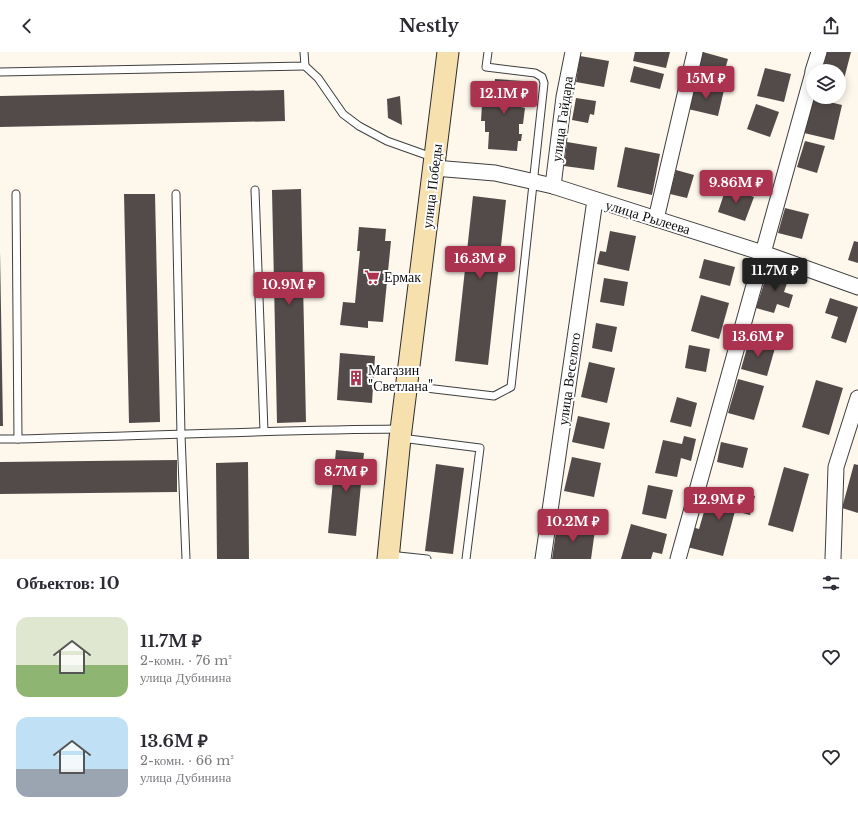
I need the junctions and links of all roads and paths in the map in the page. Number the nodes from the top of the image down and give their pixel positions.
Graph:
1 (304, 52) edge
2 (448, 52) edge
3 (488, 52) edge
4 (572, 52) edge
5 (695, 52) edge
6 (819, 52) edge
7 (815, 64) edge
8 (305, 66) junction
9 (0, 72) edge
10 (806, 97) edge
11 (435, 163) junction
12 (533, 181) junction
13 (552, 186) junction
14 (255, 190) dead end
15 (16, 194) dead end
16 (176, 194) dead end
17 (595, 200) junction
18 (656, 219) junction
19 (763, 253) junction
20 (858, 287) edge
21 (407, 386) junction
22 (858, 398) edge
23 (264, 431) junction
24 (401, 433) junction
25 (181, 435) junction
26 (0, 439) edge
27 (18, 439) junction
28 (389, 557) edge
29 (186, 559) edge
30 (427, 559) edge
31 (466, 559) edge
32 (543, 559) edge
33 (678, 559) edge
34 (833, 559) edge

1 - 8 lane
2 - 11 street, улица Победы
3 - 12 lane
4 - 13 street, улица Гайдара
5 - 18 street
6 - 7 street
8 - 9 lane
8 - 11 lane
10 - 19 street
11 - 12 street, улица Рылеева
11 - 21 street, улица Победы
12 - 13 street, улица Рылеева
12 - 21 lane
13 - 17 street, улица Рылеева
14 - 23 lane
15 - 27 lane
16 - 25 lane
17 - 18 street, улица Рылеева
17 - 32 street, улица Веселого
18 - 19 street, улица Рылеева
19 - 20 street, улица Рылеева
19 - 33 street
21 - 24 street, улица Победы
22 - 34 street
23 - 24 lane
23 - 25 lane
24 - 28 street, улица Победы
24 - 31 lane
25 - 27 lane
25 - 29 lane
26 - 27 lane
28 - 30 lane

